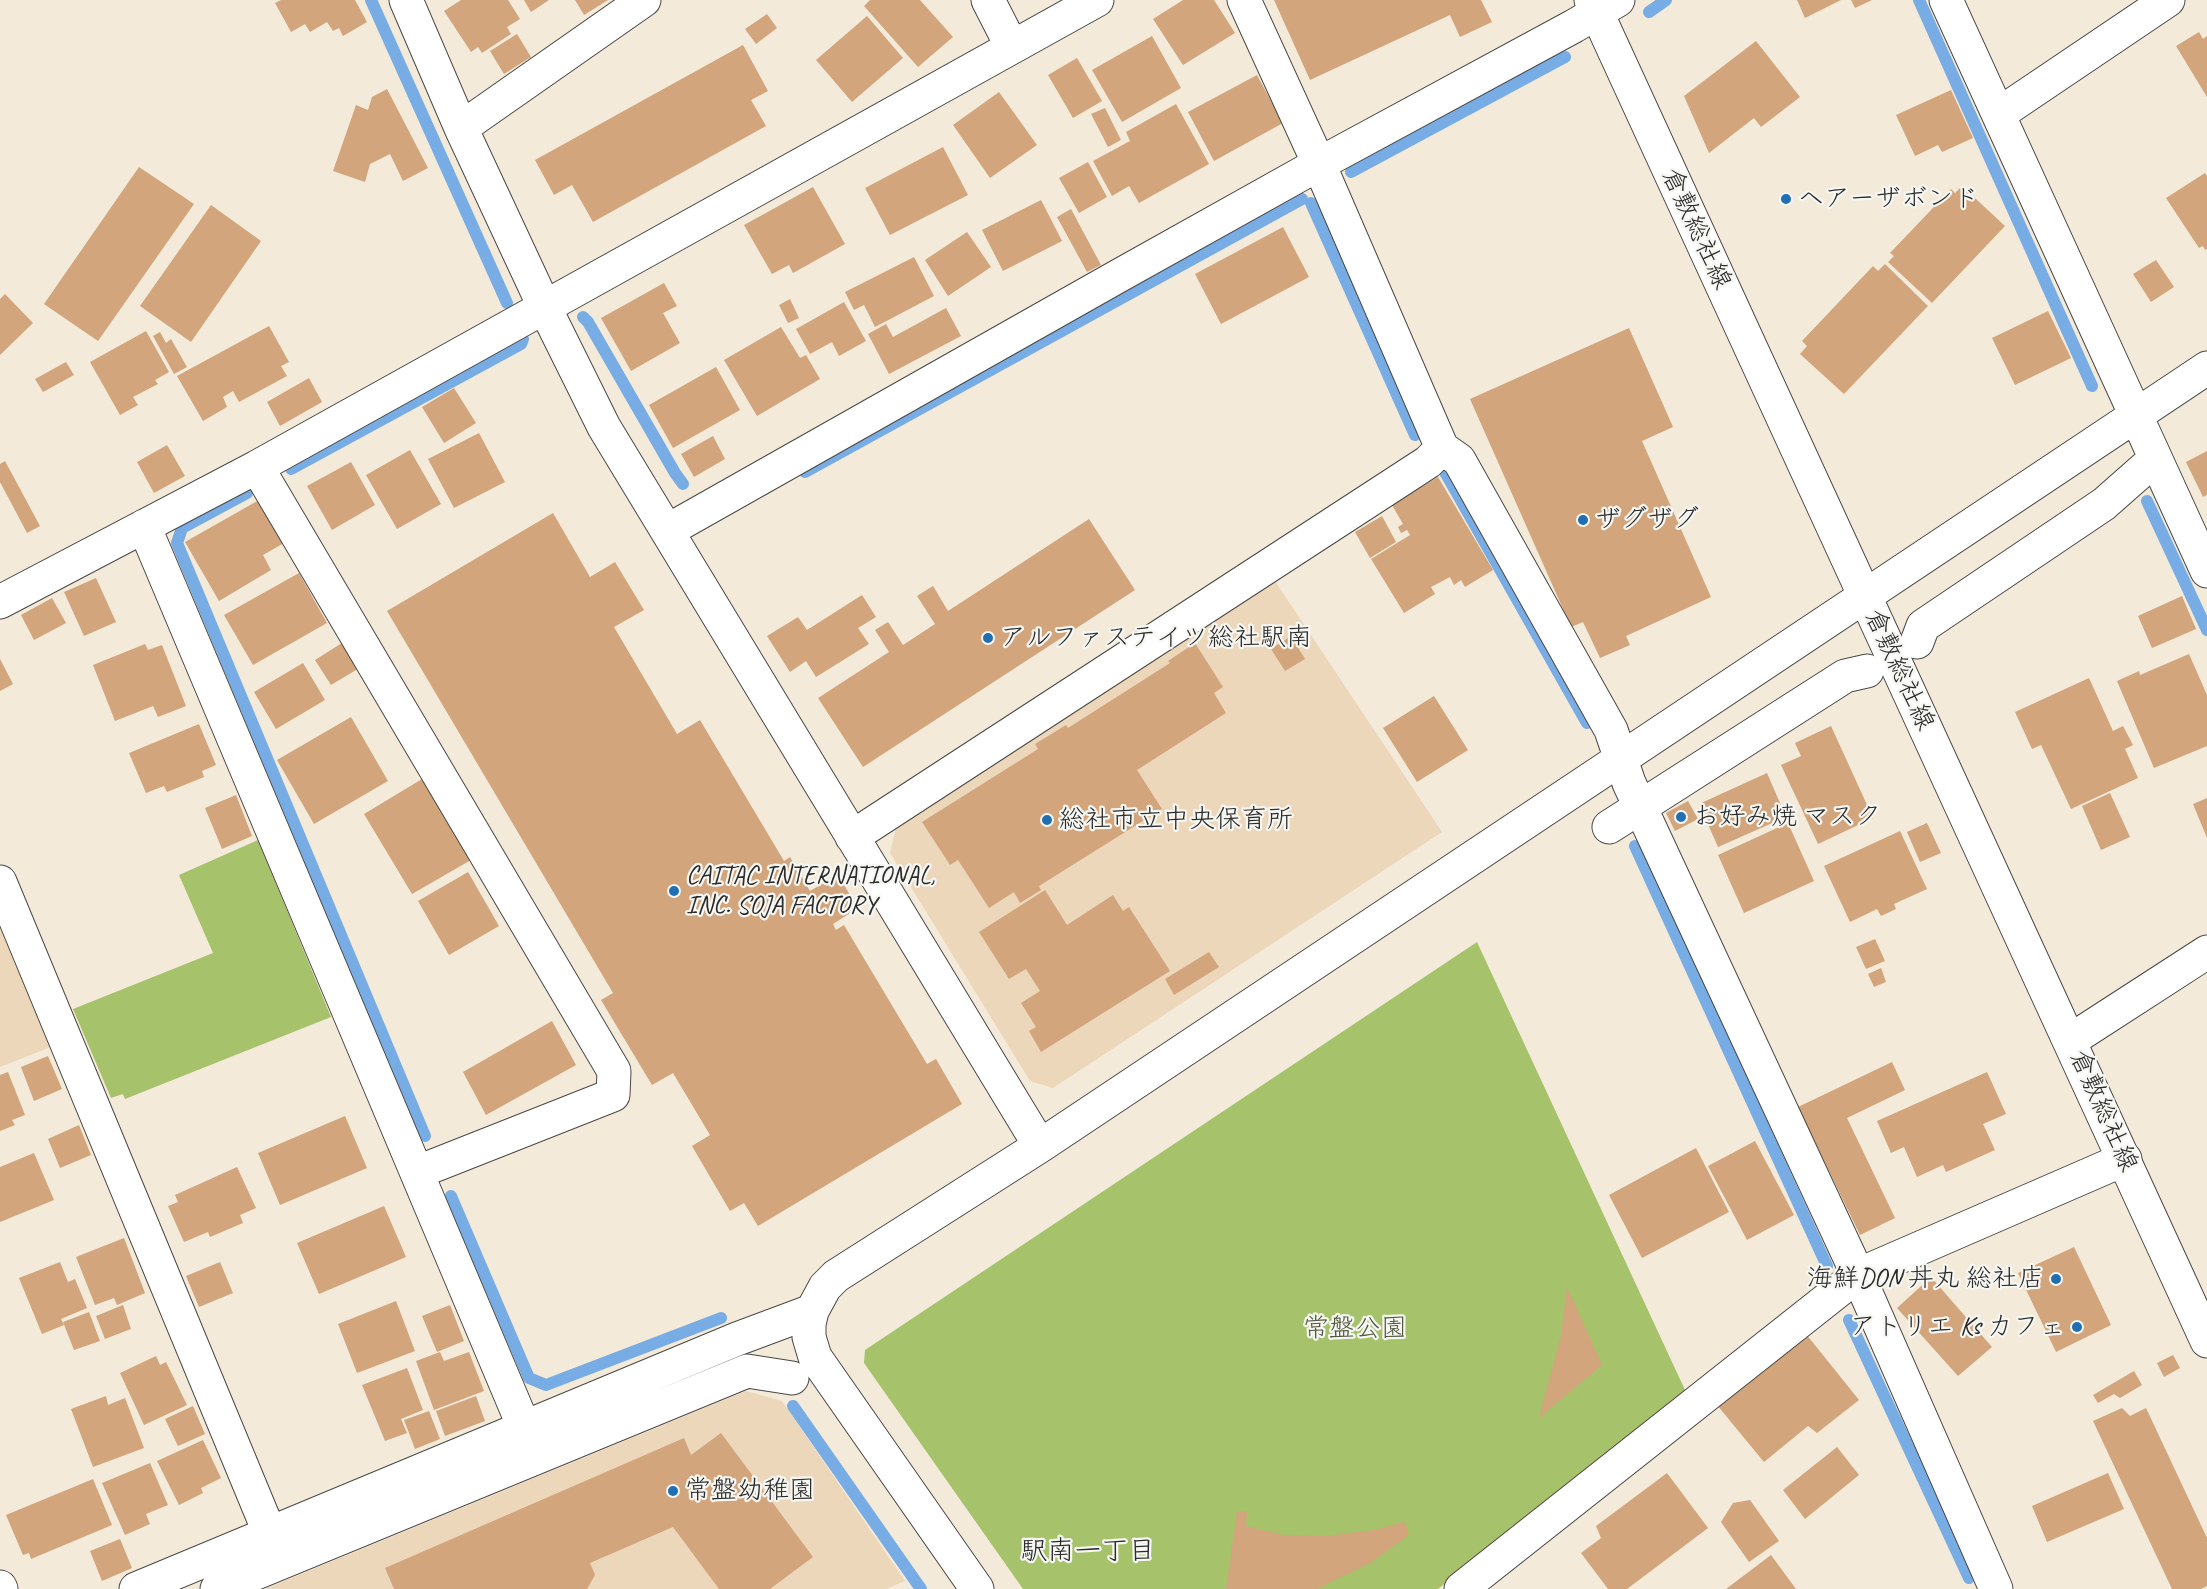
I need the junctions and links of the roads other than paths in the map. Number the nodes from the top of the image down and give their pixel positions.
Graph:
1 (406, 0) edge
2 (644, 0) edge
3 (988, 0) edge
4 (1097, 0) edge
5 (1244, 0) edge
6 (1946, 0) edge
7 (2168, 0) edge
8 (1602, 4) edge
9 (1012, 47) junction
10 (1999, 114) junction
11 (461, 128) junction
12 (1319, 164) junction
13 (544, 306) junction
14 (2207, 368) edge
15 (2135, 415) junction
16 (1442, 448) junction
17 (2155, 459) junction
18 (257, 467) junction
19 (144, 525) junction
20 (667, 531) junction
21 (2207, 571) edge
22 (1864, 595) junction
23 (0, 602) edge
24 (1917, 642) dead end
25 (1867, 671) dead end
26 (1620, 759) junction
27 (1641, 807) junction
28 (1609, 827) dead end
29 (852, 837) junction
30 (0, 882) edge
31 (2207, 952) edge
32 (2071, 1040) junction
33 (1040, 1146) junction
34 (2125, 1159) junction
35 (418, 1172) junction
36 (1858, 1275) junction
37 (812, 1311) junction
38 (2207, 1341) edge
39 (792, 1378) dead end
40 (524, 1427) junction
41 (270, 1534) junction
42 (136, 1589) edge
43 (217, 1589) edge
44 (977, 1589) edge
45 (1461, 1589) edge
46 (1996, 1589) edge

1 - 11 street
2 - 11 street
3 - 9 street
4 - 9 street
5 - 12 street
6 - 10 street
7 - 10 street
8 - 12 street
8 - 22 street, 倉敷総社線
9 - 13 street
10 - 15 street
11 - 13 street
12 - 16 street
12 - 20 street
13 - 18 street
13 - 20 street
14 - 15 street
15 - 17 street
15 - 22 street
16 - 26 street
16 - 29 street
17 - 21 street
17 - 24 street
18 - 19 street
18 - 35 street
19 - 23 street
19 - 35 street
20 - 29 street
22 - 26 street
22 - 32 street, 倉敷総社線
25 - 27 street
26 - 27 street
26 - 33 street
27 - 28 street
27 - 36 street
29 - 33 street
30 - 41 street
31 - 32 street
32 - 34 street, 倉敷総社線
33 - 37 street
34 - 36 street
34 - 38 street, 倉敷総社線
35 - 40 street
36 - 45 street
36 - 46 street
37 - 40 street
37 - 44 street
39 - 43 street
40 - 41 street
41 - 42 street

